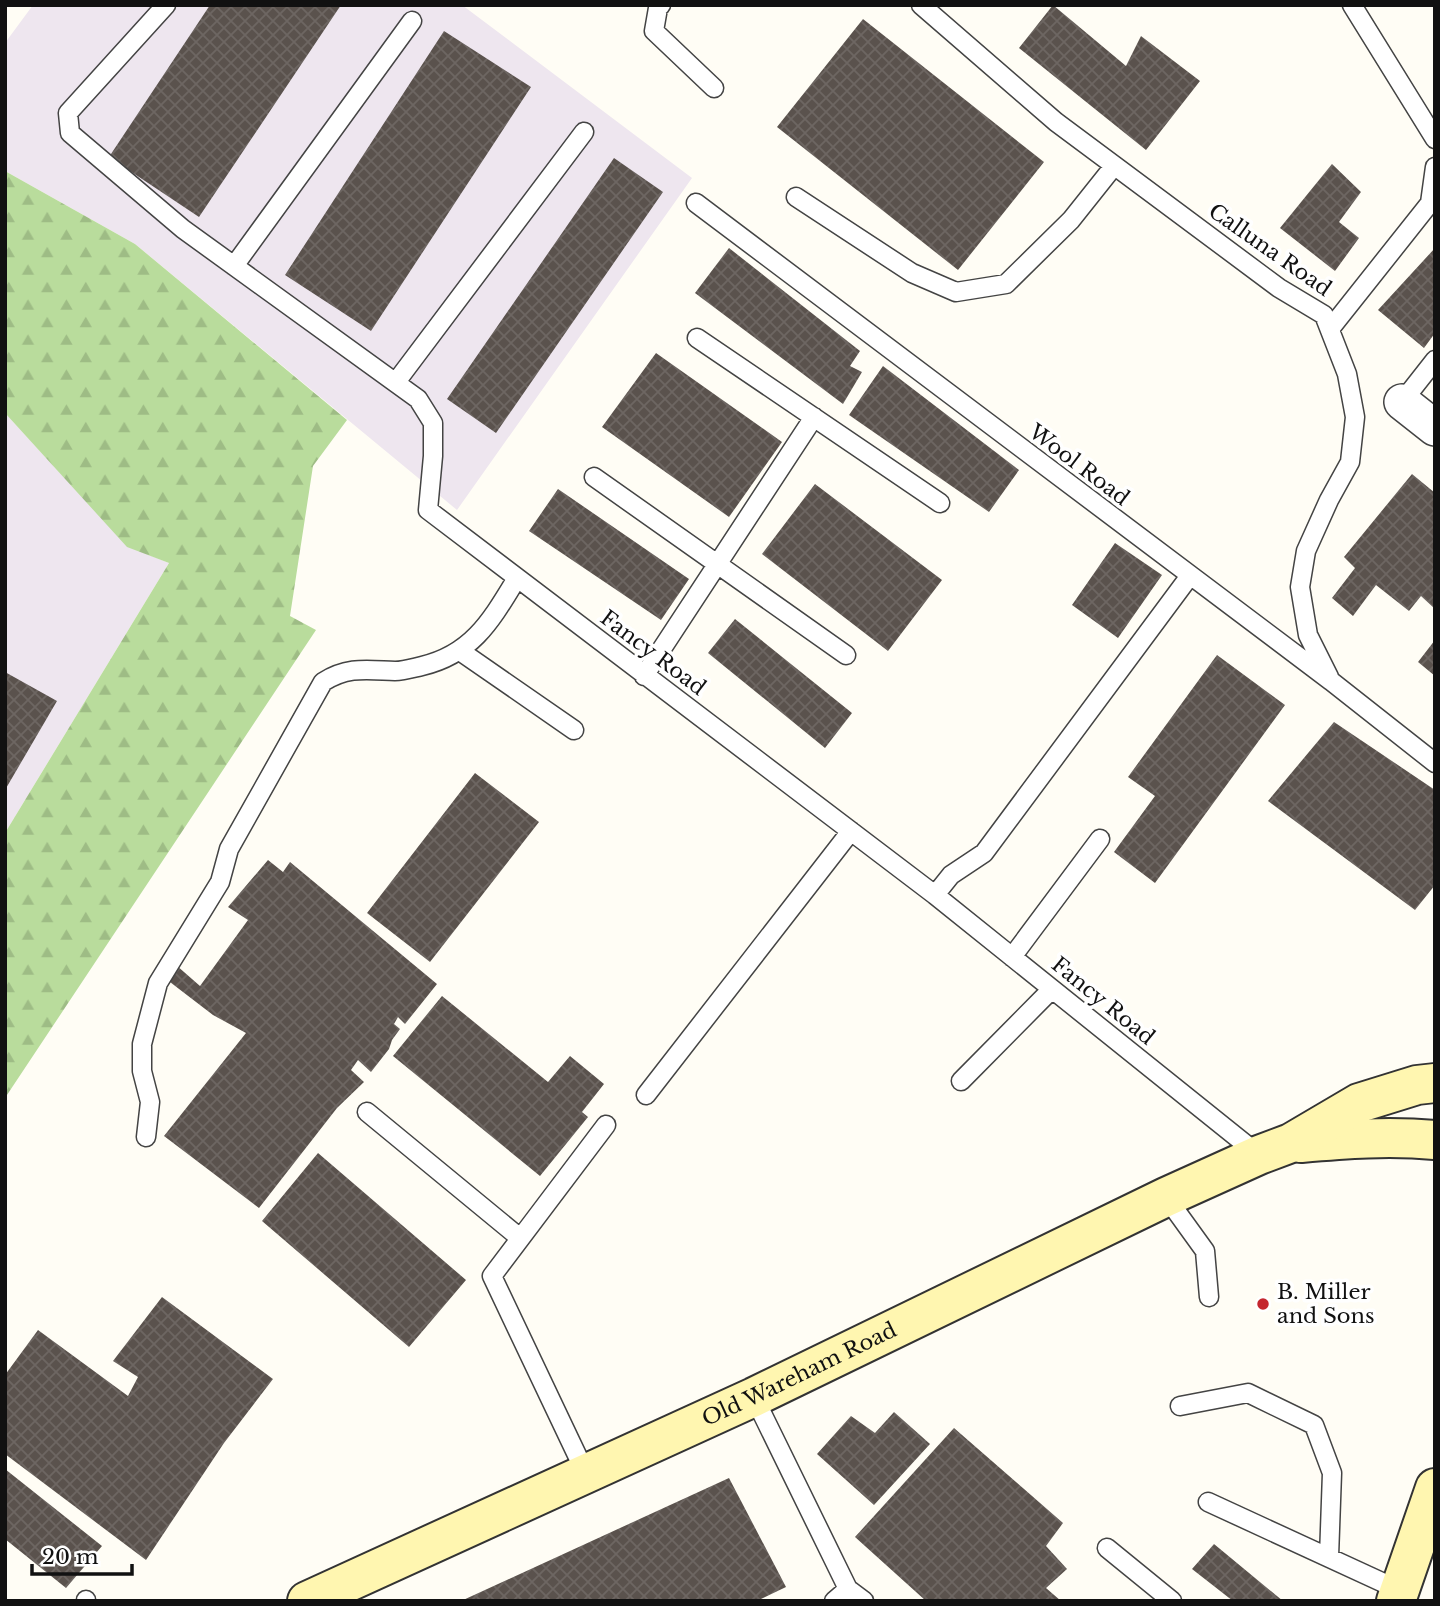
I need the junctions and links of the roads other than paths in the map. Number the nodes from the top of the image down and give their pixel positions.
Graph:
1 (166, 5) edge
2 (661, 5) edge
3 (921, 5) edge
4 (1352, 5) edge
5 (412, 21) dead end
6 (714, 88) dead end
7 (1430, 118) edge
8 (584, 132) dead end
9 (1435, 139) edge
10 (1114, 166) junction
11 (1434, 177) edge
12 (796, 197) dead end
13 (696, 203) dead end
14 (234, 266) junction
15 (1330, 329) junction
16 (697, 338) dead end
17 (1435, 360) edge
18 (396, 382) junction
19 (1402, 402) joint
20 (814, 417) junction
21 (1435, 428) edge
22 (594, 477) dead end
23 (940, 503) dead end
24 (718, 564) junction
25 (1189, 576) junction
26 (517, 578) junction
27 (460, 652) junction
28 (846, 655) dead end
29 (643, 676) junction
30 (1331, 681) junction
31 (574, 730) dead end
32 (1435, 763) edge
33 (851, 831) junction
34 (1100, 839) dead end
35 (934, 895) junction
36 (1012, 957) junction
37 (1052, 989) junction
38 (961, 1081) dead end
39 (1435, 1083) edge
40 (646, 1095) dead end
41 (367, 1112) dead end
42 (606, 1125) dead end
43 (146, 1137) dead end
44 (1435, 1140) edge
45 (1275, 1149) junction
46 (1166, 1197) junction
47 (520, 1238) junction
48 (1209, 1297) dead end
49 (754, 1397) junction
50 (1181, 1406) dead end
51 (586, 1474) junction
52 (1435, 1488) edge
53 (1208, 1502) dead end
54 (1427, 1534) edge
55 (1107, 1548) dead end
56 (1329, 1557) junction
57 (841, 1595) edge
58 (1397, 1595) edge
59 (307, 1601) edge
60 (864, 1601) edge
61 (1172, 1601) edge

1 - 14 lane
2 - 6 lane
3 - 10 lane, Calluna Road
4 - 7 lane
5 - 14 lane
7 - 9 lane
8 - 18 lane
10 - 12 lane
10 - 15 lane, Calluna Road
11 - 15 lane
13 - 25 lane, Wool Road
14 - 18 lane
15 - 30 lane, Calluna Road
16 - 20 lane
17 - 19 lane
18 - 26 lane, Fancy Road
19 - 21 street
20 - 23 lane
20 - 24 lane
22 - 24 lane
24 - 28 lane
24 - 29 lane
25 - 30 lane, Wool Road
25 - 35 lane
26 - 27 lane
26 - 29 lane, Fancy Road
27 - 31 lane
27 - 43 lane
29 - 33 lane, Fancy Road
30 - 32 lane, Wool Road
33 - 35 lane, Fancy Road
33 - 40 lane
34 - 36 lane
35 - 36 lane, Fancy Road
36 - 37 lane, Fancy Road
37 - 38 lane
37 - 45 lane, Fancy Road
39 - 45 street, Old Wareham Road
41 - 47 lane
42 - 47 lane
44 - 45 street, Old Wareham Road
45 - 46 street, Old Wareham Road
46 - 48 lane
46 - 49 street, Old Wareham Road
47 - 51 lane
49 - 51 street, Old Wareham Road
49 - 57 lane
50 - 56 lane
51 - 59 street, Old Wareham Road
52 - 54 street
53 - 56 lane
54 - 58 street
55 - 61 lane
56 - 58 lane
57 - 60 lane

